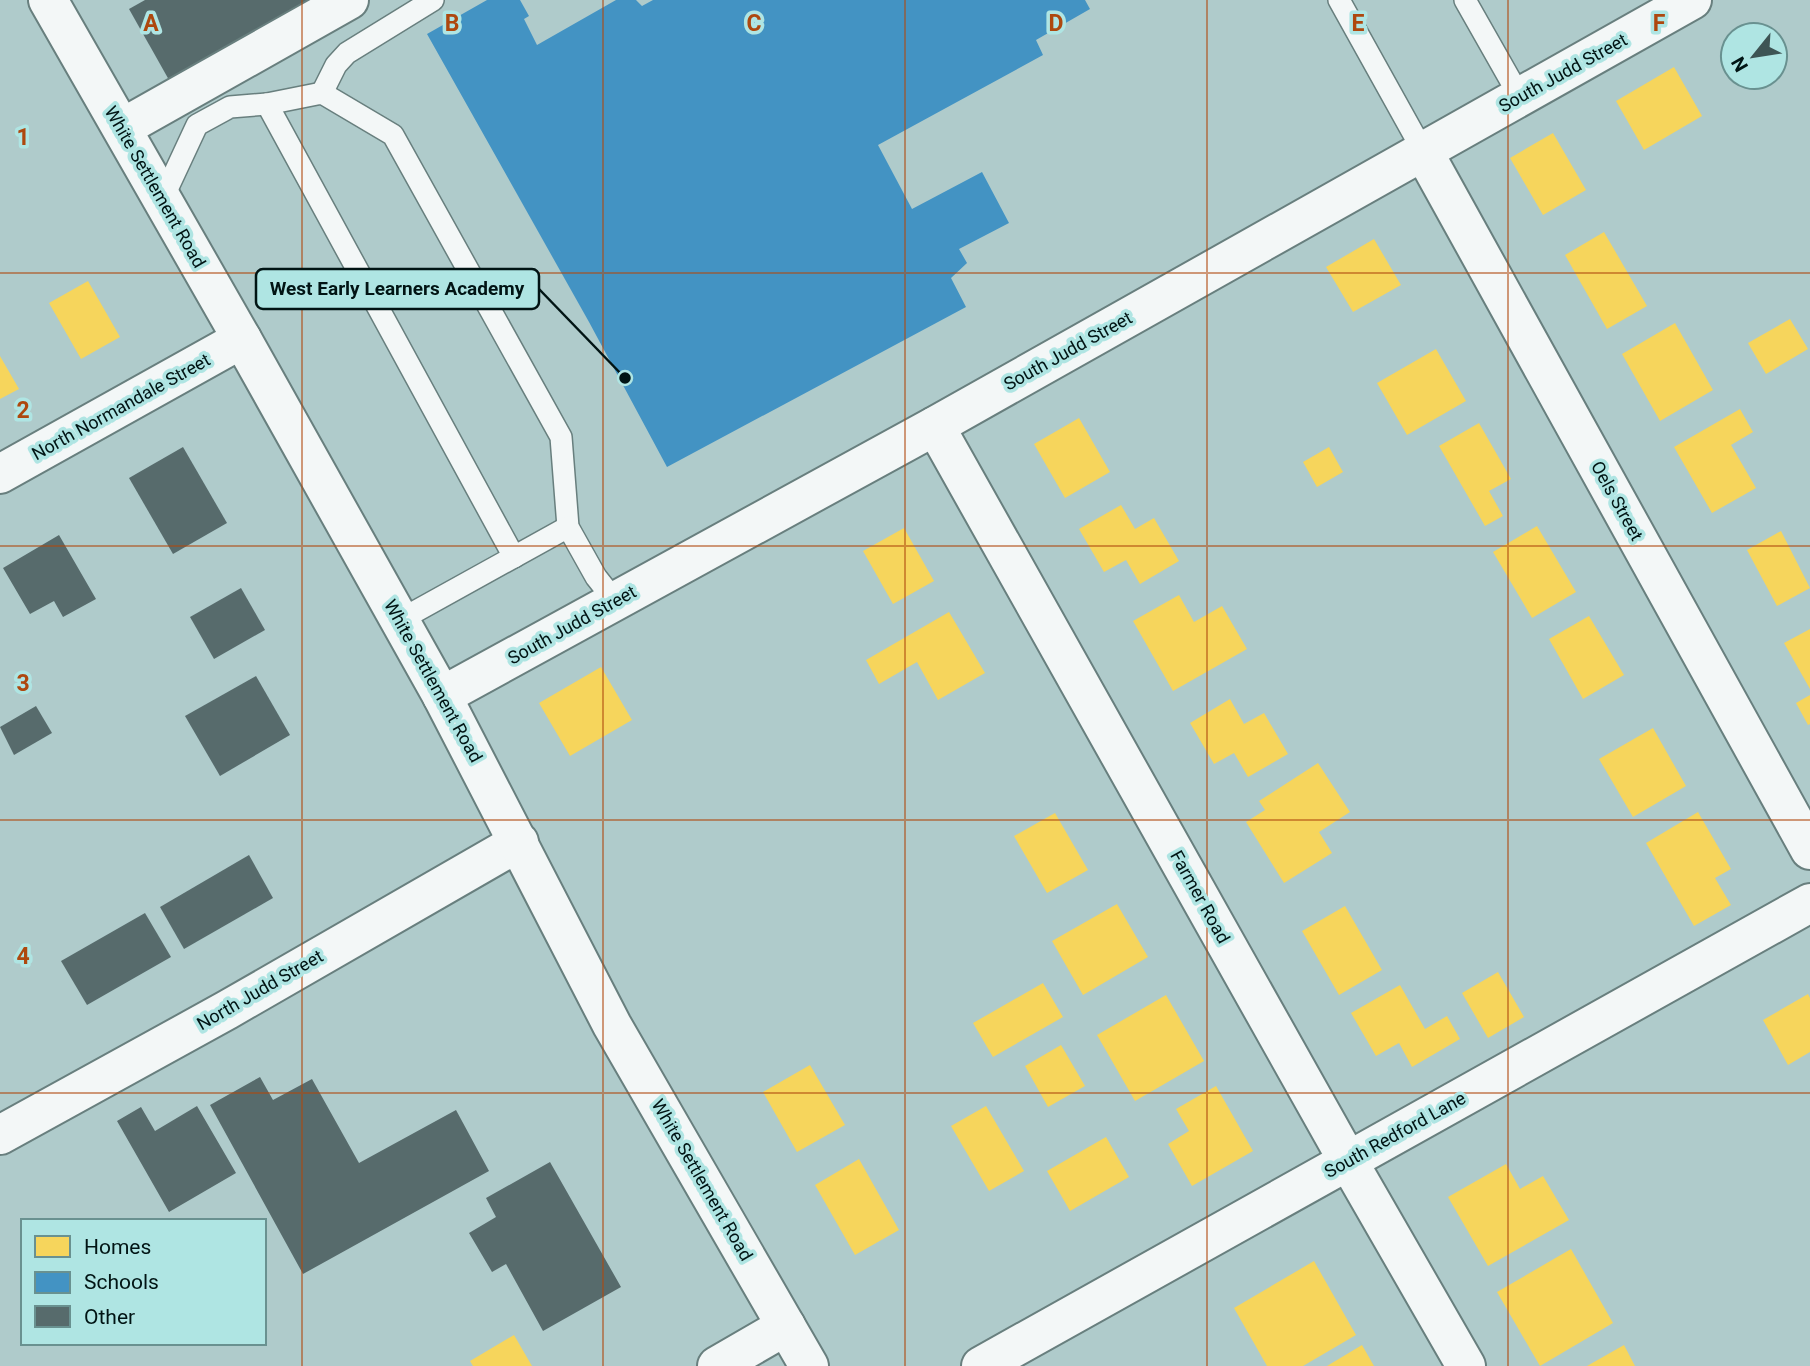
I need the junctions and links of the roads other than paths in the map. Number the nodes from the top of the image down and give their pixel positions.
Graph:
1 (48, 0) edge
2 (349, 0) edge
3 (433, 0) edge
4 (1339, 0) edge
5 (1465, 0) edge
6 (1692, 0) edge
7 (322, 93) junction
8 (1520, 97) junction
9 (267, 104) junction
10 (122, 128) junction
11 (1423, 151) junction
12 (162, 200) junction
13 (242, 339) junction
14 (936, 426) junction
15 (0, 474) edge
16 (568, 527) junction
17 (513, 557) junction
18 (615, 601) junction
19 (400, 620) junction
20 (442, 696) junction
21 (519, 842) junction
22 (1810, 850) edge
23 (1810, 903) edge
24 (0, 1135) edge
25 (1348, 1161) junction
26 (786, 1326) junction
27 (717, 1366) edge
28 (809, 1366) edge
29 (981, 1366) edge
30 (1466, 1366) edge

1 - 10 street, White Settlement Road
2 - 10 street
3 - 7 lane
4 - 11 lane
5 - 8 lane
6 - 8 street, South Judd Street
7 - 9 lane
7 - 16 lane
8 - 11 street, South Judd Street
9 - 12 lane
9 - 17 lane
10 - 12 street, White Settlement Road
11 - 14 street, South Judd Street
11 - 22 street, Oels Street
12 - 13 street, White Settlement Road
13 - 15 street, North Normandale Street
13 - 19 street, White Settlement Road
14 - 18 street, South Judd Street
14 - 25 street, Farmer Road
16 - 17 lane
16 - 18 lane
17 - 19 lane
18 - 20 street, South Judd Street
19 - 20 street, White Settlement Road
20 - 21 street, White Settlement Road
21 - 24 street, North Judd Street
21 - 26 street, White Settlement Road
23 - 25 street, South Redford Lane
25 - 29 street, South Redford Lane
25 - 30 street, Farmer Road
26 - 27 street
26 - 28 street, White Settlement Road

